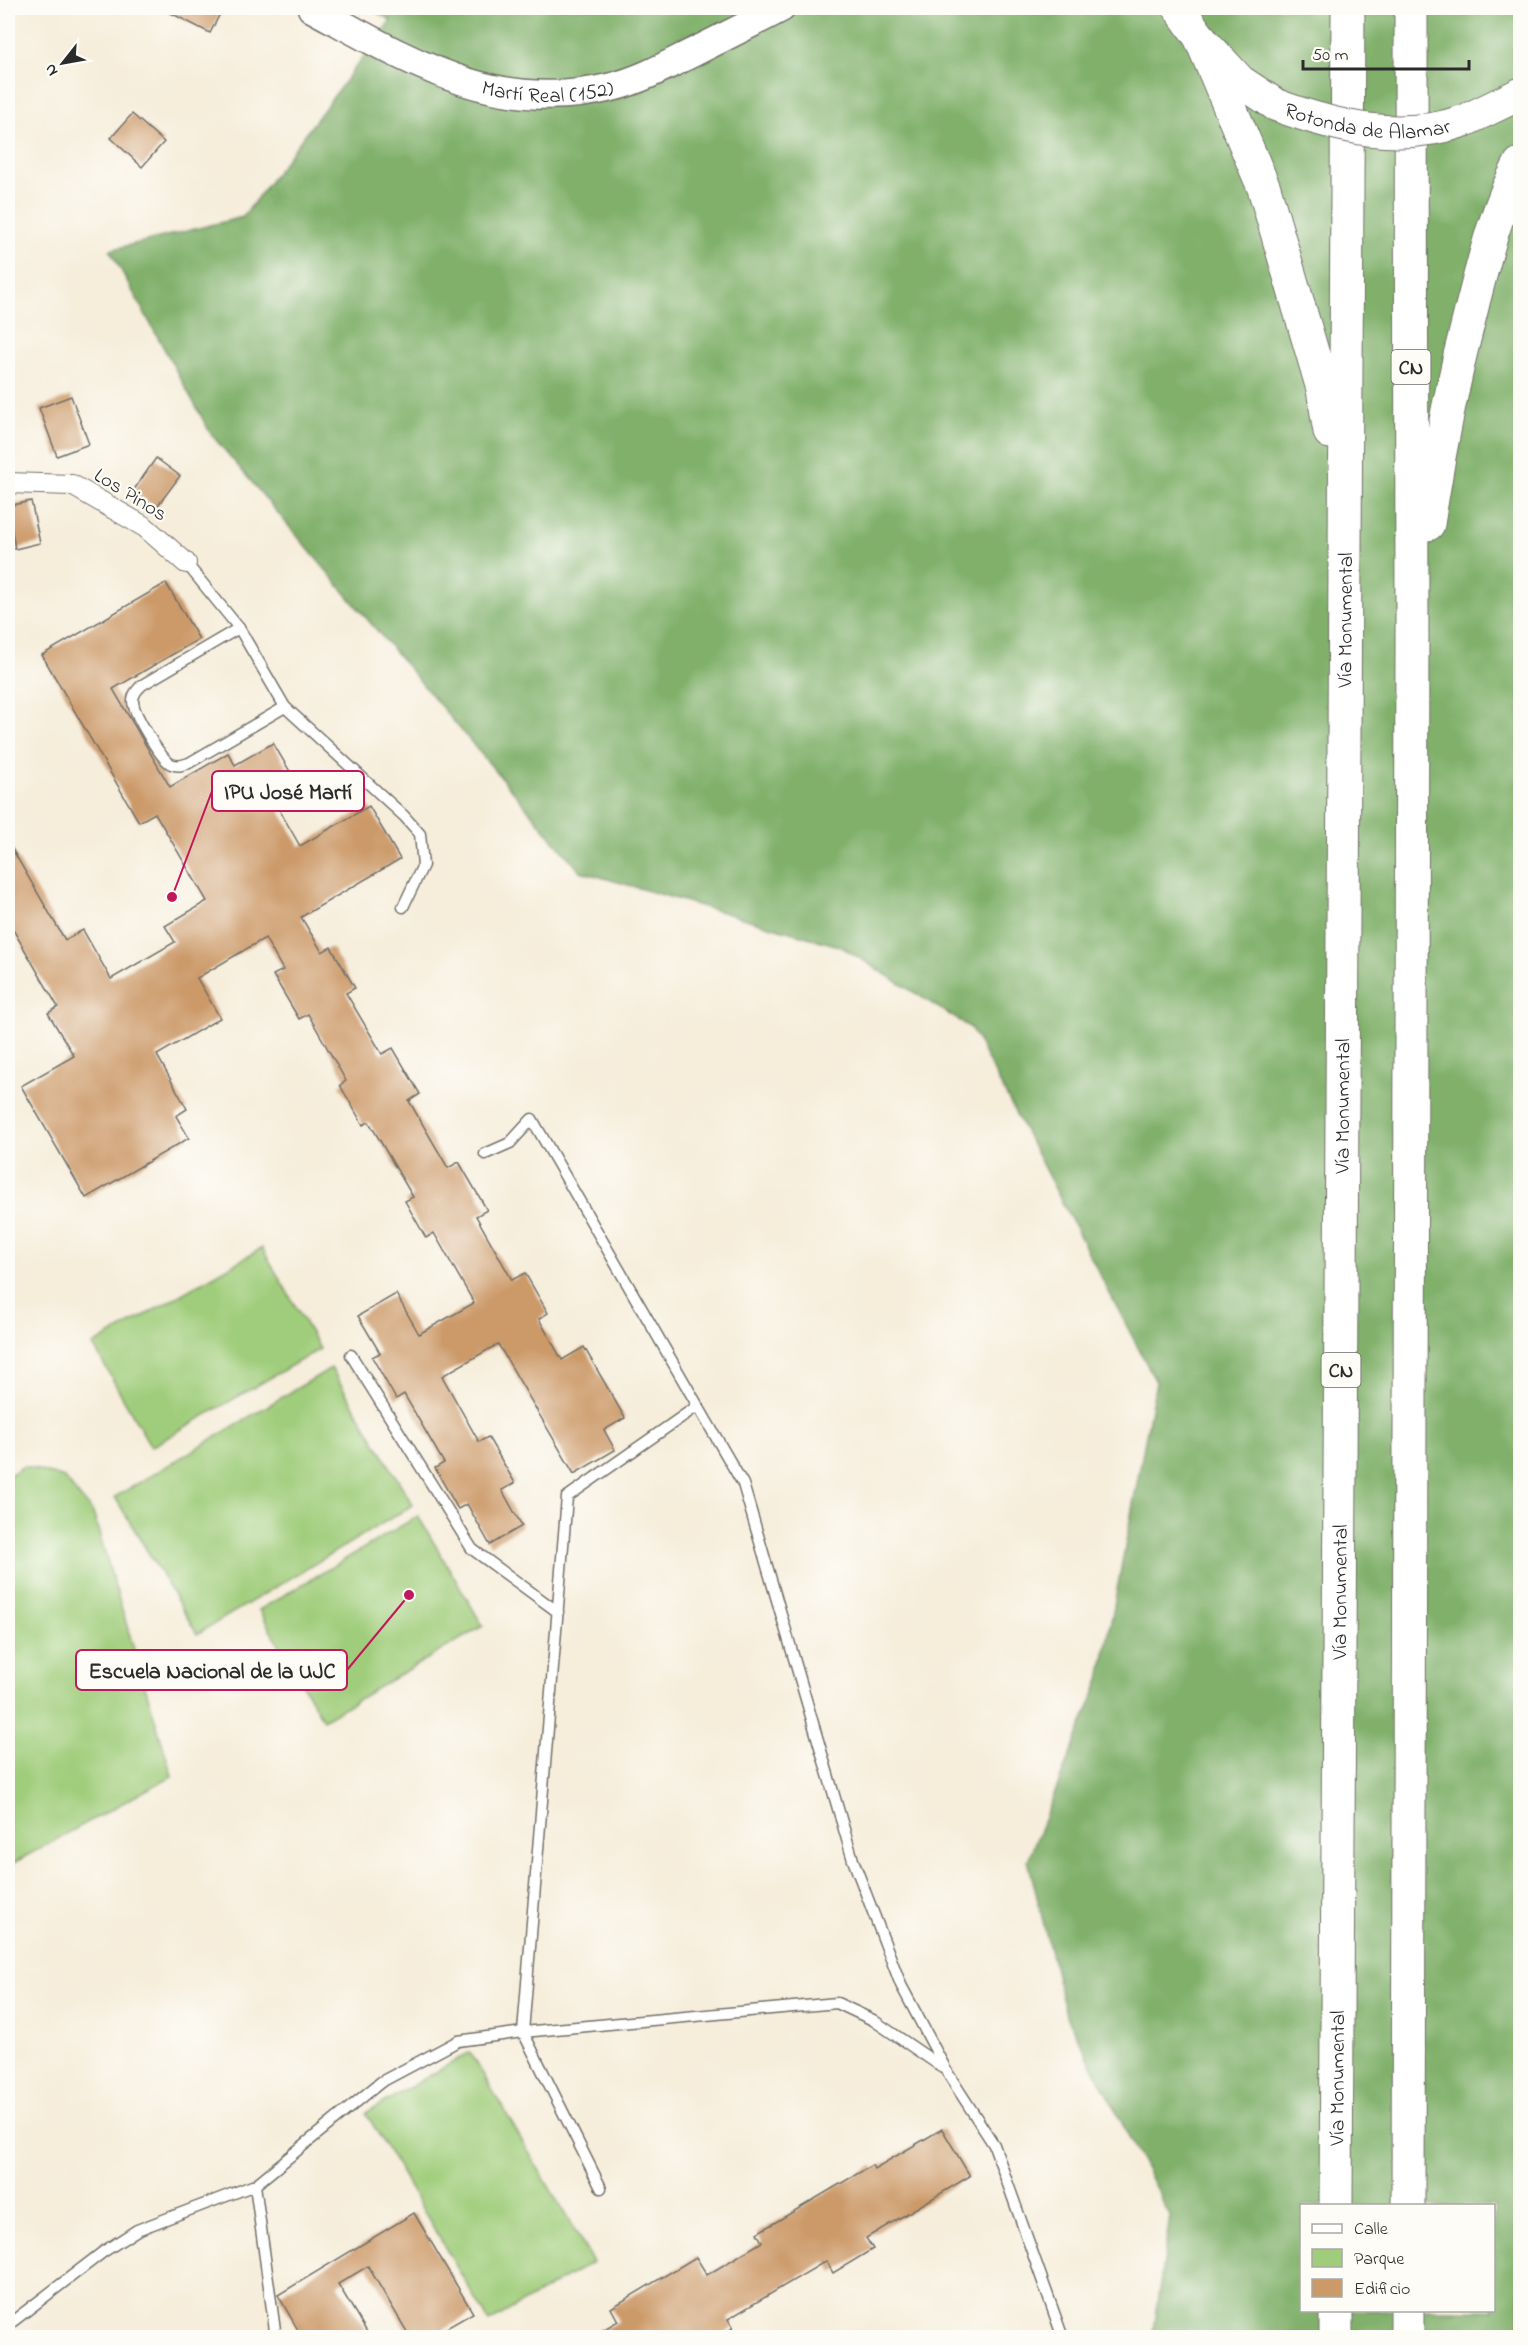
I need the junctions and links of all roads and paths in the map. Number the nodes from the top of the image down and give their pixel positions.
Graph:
1 (312, 8) edge
2 (782, 8) edge
3 (1179, 8) edge
4 (1348, 8) edge
5 (1411, 8) edge
6 (1201, 39) junction
7 (1521, 94) edge
8 (1521, 164) edge
9 (8, 483) edge
10 (1346, 535) junction
11 (186, 563) joint
12 (239, 628) junction
13 (1412, 636) junction
14 (285, 707) junction
15 (403, 907) dead end
16 (485, 1154) dead end
17 (351, 1354) dead end
18 (696, 1407) junction
19 (558, 1612) junction
20 (523, 2032) junction
21 (945, 2069) junction
22 (255, 2185) junction
23 (601, 2188) dead end
24 (1336, 2204) edge
25 (1408, 2204) edge
26 (1336, 2312) edge
27 (1407, 2312) edge
28 (8, 2325) edge
29 (276, 2337) edge
30 (1063, 2337) edge
31 (1335, 2337) edge
32 (1407, 2337) edge

1 - 2 main road, Martí Real (152)
3 - 6 main road, Rotonda de Alamar
4 - 10 highway, Vía Monumental / CN
5 - 13 highway, CN
6 - 7 main road, Rotonda de Alamar, bridge
6 - 10 highway
8 - 13 highway
9 - 11 street, Los Pinos
10 - 24 highway, Vía Monumental / CN
11 - 12 lane
12 - 14 lane
12 - 14 lane
13 - 25 highway, CN
14 - 15 lane
16 - 18 lane
17 - 19 lane
18 - 19 lane
18 - 21 lane
19 - 20 lane
20 - 21 lane
20 - 22 lane
20 - 23 lane
21 - 30 lane
22 - 28 lane
22 - 29 lane
26 - 31 highway
27 - 32 highway

